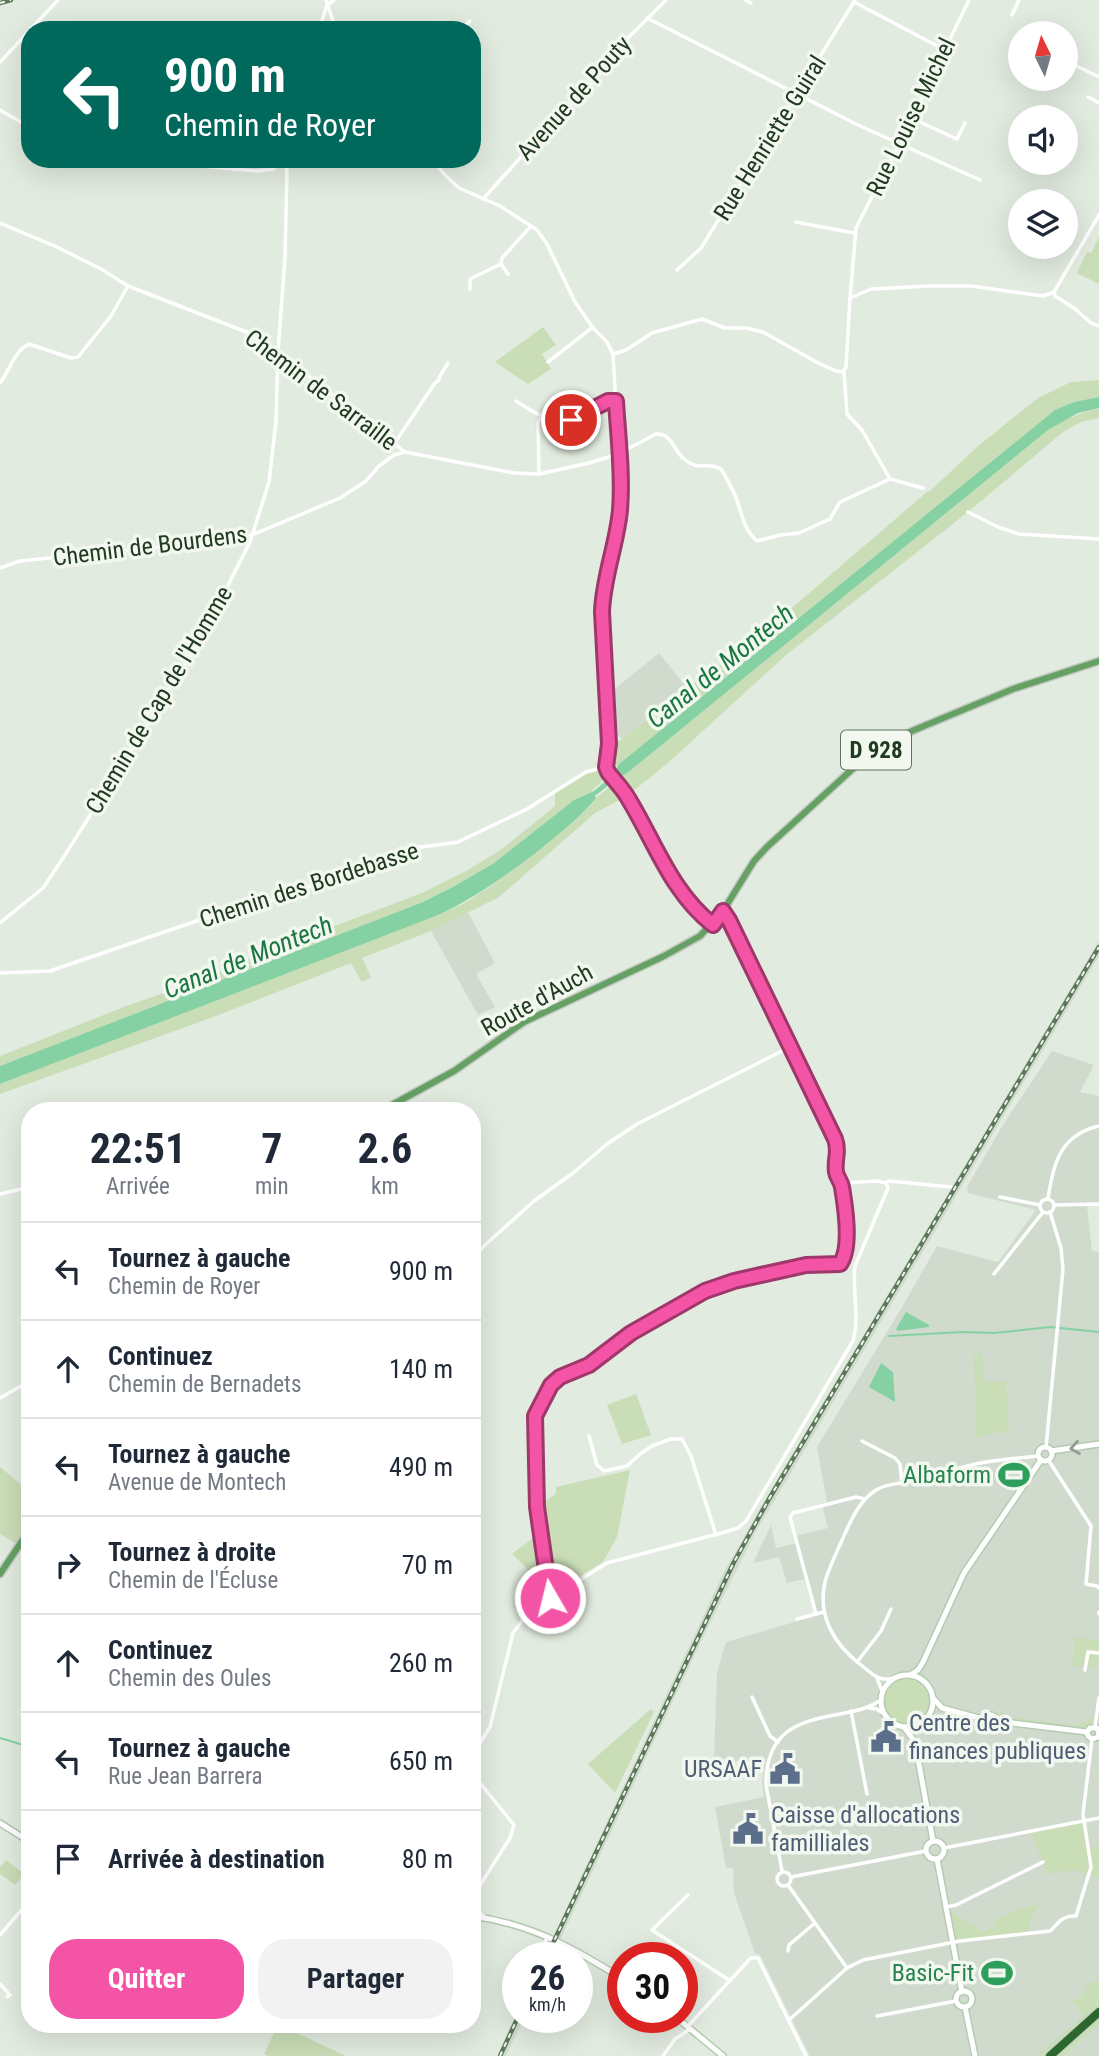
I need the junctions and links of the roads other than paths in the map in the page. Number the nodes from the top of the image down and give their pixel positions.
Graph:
1 (58, 0) edge
2 (334, 0) edge
3 (666, 0) edge
4 (969, 0) edge
5 (1019, 0) edge
6 (855, 1) edge
7 (326, 2) edge
8 (1012, 16) dead end
9 (648, 18) junction
10 (38, 21) edge
11 (321, 21) edge
12 (333, 21) edge
13 (21, 40) edge
14 (945, 50) junction
15 (0, 62) edge
16 (1078, 67) edge
17 (1099, 77) edge
18 (798, 93) junction
19 (1088, 97) dead end
20 (1099, 103) edge
21 (0, 110) edge
22 (911, 118) junction
23 (21, 122) edge
24 (965, 123) dead end
25 (899, 144) junction
26 (224, 168) edge
27 (274, 168) edge
28 (286, 168) edge
29 (439, 168) edge
30 (980, 180) dead end
31 (483, 199) junction
32 (1099, 215) edge
33 (796, 222) dead end
34 (0, 223) edge
35 (531, 226) junction
36 (854, 233) junction
37 (501, 264) junction
38 (677, 270) dead end
39 (508, 274) dead end
40 (128, 286) junction
41 (470, 289) dead end
42 (1054, 292) junction
43 (850, 298) junction
44 (1099, 326) edge
45 (593, 327) junction
46 (278, 352) junction
47 (613, 354) junction
48 (548, 362) dead end
49 (448, 363) dead end
50 (843, 372) junction
51 (0, 383) edge
52 (516, 401) dead end
53 (616, 401) junction
54 (542, 417) junction
55 (394, 444) junction
56 (405, 452) junction
57 (618, 454) junction
58 (539, 474) junction
59 (890, 479) junction
60 (923, 488) dead end
61 (968, 512) dead end
62 (252, 535) junction
63 (1099, 539) edge
64 (0, 568) edge
65 (1099, 661) edge
66 (606, 767) junction
67 (723, 911) junction
68 (0, 923) edge
69 (713, 925) junction
70 (0, 973) edge
71 (790, 1047) junction
72 (397, 1102) edge
73 (1099, 1126) edge
74 (841, 1183) junction
75 (886, 1183) junction
76 (951, 1187) dead end
77 (21, 1190) edge
78 (0, 1194) edge
79 (1000, 1197) dead end
80 (1048, 1199) junction
81 (1099, 1204) edge
82 (1040, 1205) junction
83 (1054, 1205) junction
84 (1043, 1212) junction
85 (1050, 1212) junction
86 (481, 1249) edge
87 (993, 1274) dead end
88 (21, 1387) edge
89 (0, 1398) edge
90 (589, 1436) dead end
91 (862, 1441) dead end
92 (1099, 1444) edge
93 (1049, 1449) junction
94 (1039, 1458) junction
95 (1049, 1461) junction
96 (902, 1483) junction
97 (865, 1499) junction
98 (716, 1535) junction
99 (21, 1543) edge
100 (0, 1574) edge
101 (1099, 1588) edge
102 (550, 1598) junction
103 (891, 1609) dead end
104 (824, 1612) junction
105 (816, 1614) junction
106 (797, 1619) dead end
107 (1099, 1653) edge
108 (857, 1662) junction
109 (923, 1662) junction
110 (1085, 1670) dead end
111 (910, 1675) junction
112 (875, 1676) junction
113 (894, 1678) junction
114 (923, 1681) junction
115 (883, 1692) junction
116 (752, 1698) dead end
117 (933, 1698) junction
118 (1099, 1698) edge
119 (881, 1700) junction
120 (867, 1708) junction
121 (949, 1710) junction
122 (851, 1711) junction
123 (884, 1714) junction
124 (929, 1715) junction
125 (917, 1725) junction
126 (904, 1727) junction
127 (1098, 1731) edge
128 (1087, 1732) junction
129 (1093, 1739) junction
130 (481, 1742) edge
131 (778, 1742) junction
132 (915, 1742) junction
133 (481, 1784) edge
134 (867, 1794) dead end
135 (1099, 1818) edge
136 (1083, 1821) junction
137 (0, 1823) edge
138 (21, 1836) edge
139 (933, 1841) junction
140 (944, 1848) junction
141 (926, 1851) junction
142 (937, 1859) junction
143 (1043, 1862) dead end
144 (782, 1871) junction
145 (791, 1877) junction
146 (481, 1884) edge
147 (788, 1885) junction
148 (688, 1895) dead end
149 (946, 1907) junction
150 (21, 1910) edge
151 (481, 1917) edge
152 (815, 1923) junction
153 (0, 1935) edge
154 (548, 1936) junction
155 (545, 1942) edge
156 (952, 1942) junction
157 (788, 1951) dead end
158 (846, 1968) junction
159 (607, 1969) edge
160 (729, 1980) junction
161 (0, 1984) edge
162 (962, 1992) junction
163 (7, 1997) dead end
164 (956, 2001) junction
165 (965, 2007) junction
166 (1099, 2014) edge
167 (698, 2016) edge
168 (877, 2016) dead end
169 (789, 2020) junction
170 (682, 2033) edge
171 (696, 2033) edge
172 (663, 2056) edge
173 (723, 2056) edge
174 (806, 2056) edge
175 (975, 2056) edge
176 (1052, 2056) edge

1 - 10 street
2 - 7 street
3 - 9 street, Avenue de Pouty
4 - 14 street, Rue Louise Michel
5 - 8 street
6 - 14 street
6 - 18 street, Rue Henriette Guiral
7 - 11 street
7 - 12 street
9 - 18 street
9 - 31 street, Avenue de Pouty
13 - 15 street
14 - 22 street, Rue Louise Michel
16 - 17 street
18 - 25 street
18 - 38 street, Rue Henriette Guiral
19 - 20 street
21 - 23 street
22 - 24 street
22 - 25 street, Rue Louise Michel
25 - 30 street
25 - 36 street, Rue Louise Michel
26 - 27 street
28 - 46 street, Chemin de Cap de l'Homme
29 - 31 street
31 - 35 street
32 - 42 street
33 - 36 street
34 - 40 street, Chemin de Sarraille
35 - 37 street
35 - 45 street
36 - 43 street, Rue Louise Michel
37 - 39 street
37 - 41 street
40 - 46 street, Chemin de Sarraille
40 - 51 street
42 - 43 street
42 - 44 street
43 - 50 street, Rue Louise Michel
45 - 47 street
45 - 48 street
46 - 55 street, Chemin de Sarraille
46 - 62 street, Chemin de Cap de l'Homme
47 - 50 street
47 - 53 street
49 - 55 street
50 - 59 street, Rue Louise Michel
52 - 54 street
53 - 54 street
53 - 57 street
54 - 58 street
55 - 56 street, Chemin de Sarraille
56 - 58 street, Chemin de Sarraille
56 - 62 street, Chemin de Bourdens
57 - 58 street, Chemin de Sarraille
57 - 59 street, Chemin de Sarraille
57 - 66 street
59 - 60 street
61 - 63 street
62 - 64 street, Chemin de Bourdens
62 - 68 street, Chemin de Cap de l'Homme
65 - 67 main road, D 928
66 - 69 street
66 - 70 street, Chemin des Bordebasse
67 - 69 main road, D 928
67 - 71 street
69 - 72 main road, Route d'Auch / D 928
71 - 74 street
71 - 86 street
73 - 80 street
74 - 75 street
74 - 102 street
75 - 76 street
75 - 98 street
77 - 78 street
79 - 82 street
80 - 82 street
80 - 83 street
81 - 83 street
82 - 84 street
83 - 85 street
84 - 85 street
84 - 87 street
85 - 93 street
88 - 89 street
90 - 98 street
91 - 96 street
92 -> 93 street
93 - 94 street
93 - 95 street
94 - 95 street
94 - 96 street
94 - 109 street
95 - 101 street
96 - 97 street
97 - 104 street
97 - 105 street
98 - 102 street
99 - 100 main road
102 - 130 street
103 - 108 street
104 - 105 street
104 - 108 street
105 - 106 street
107 - 110 street
108 - 112 street
109 - 111 street
109 - 114 street
111 - 113 street
111 - 114 street
112 - 113 street
112 - 115 street
113 - 115 street
114 - 117 street
115 - 119 street
116 - 131 street
117 - 121 street
117 - 124 street
118 - 127 street
119 - 120 street
119 - 123 street
120 - 122 street
120 - 123 street
121 - 124 street
121 - 128 street
122 - 131 street
122 - 134 street
123 - 126 street
124 - 125 street
125 - 126 street
125 - 132 street
126 - 132 street
127 - 128 street
127 - 129 street
128 - 129 street
129 - 136 street
131 - 144 street
132 - 139 street
133 - 146 street
135 - 136 street
136 - 140 street
136 - 156 street
137 - 138 street
139 - 140 street
139 - 141 street
140 - 142 street
141 - 142 street
141 - 145 street
142 - 149 street
143 - 149 street
144 - 145 street
144 - 147 street
145 - 147 street
147 - 152 street
148 - 160 street
149 - 156 street
150 - 153 street
151 - 154 street
152 - 157 street
152 - 158 street
154 - 155 street
154 - 159 street
156 - 158 street
156 - 162 street
158 - 169 street
160 - 167 street
160 - 169 street
161 - 163 street
162 - 164 street
162 - 165 street
164 - 165 street
164 - 168 street
165 - 175 street
166 - 176 highway
169 - 174 street
170 - 172 street
171 - 173 street

